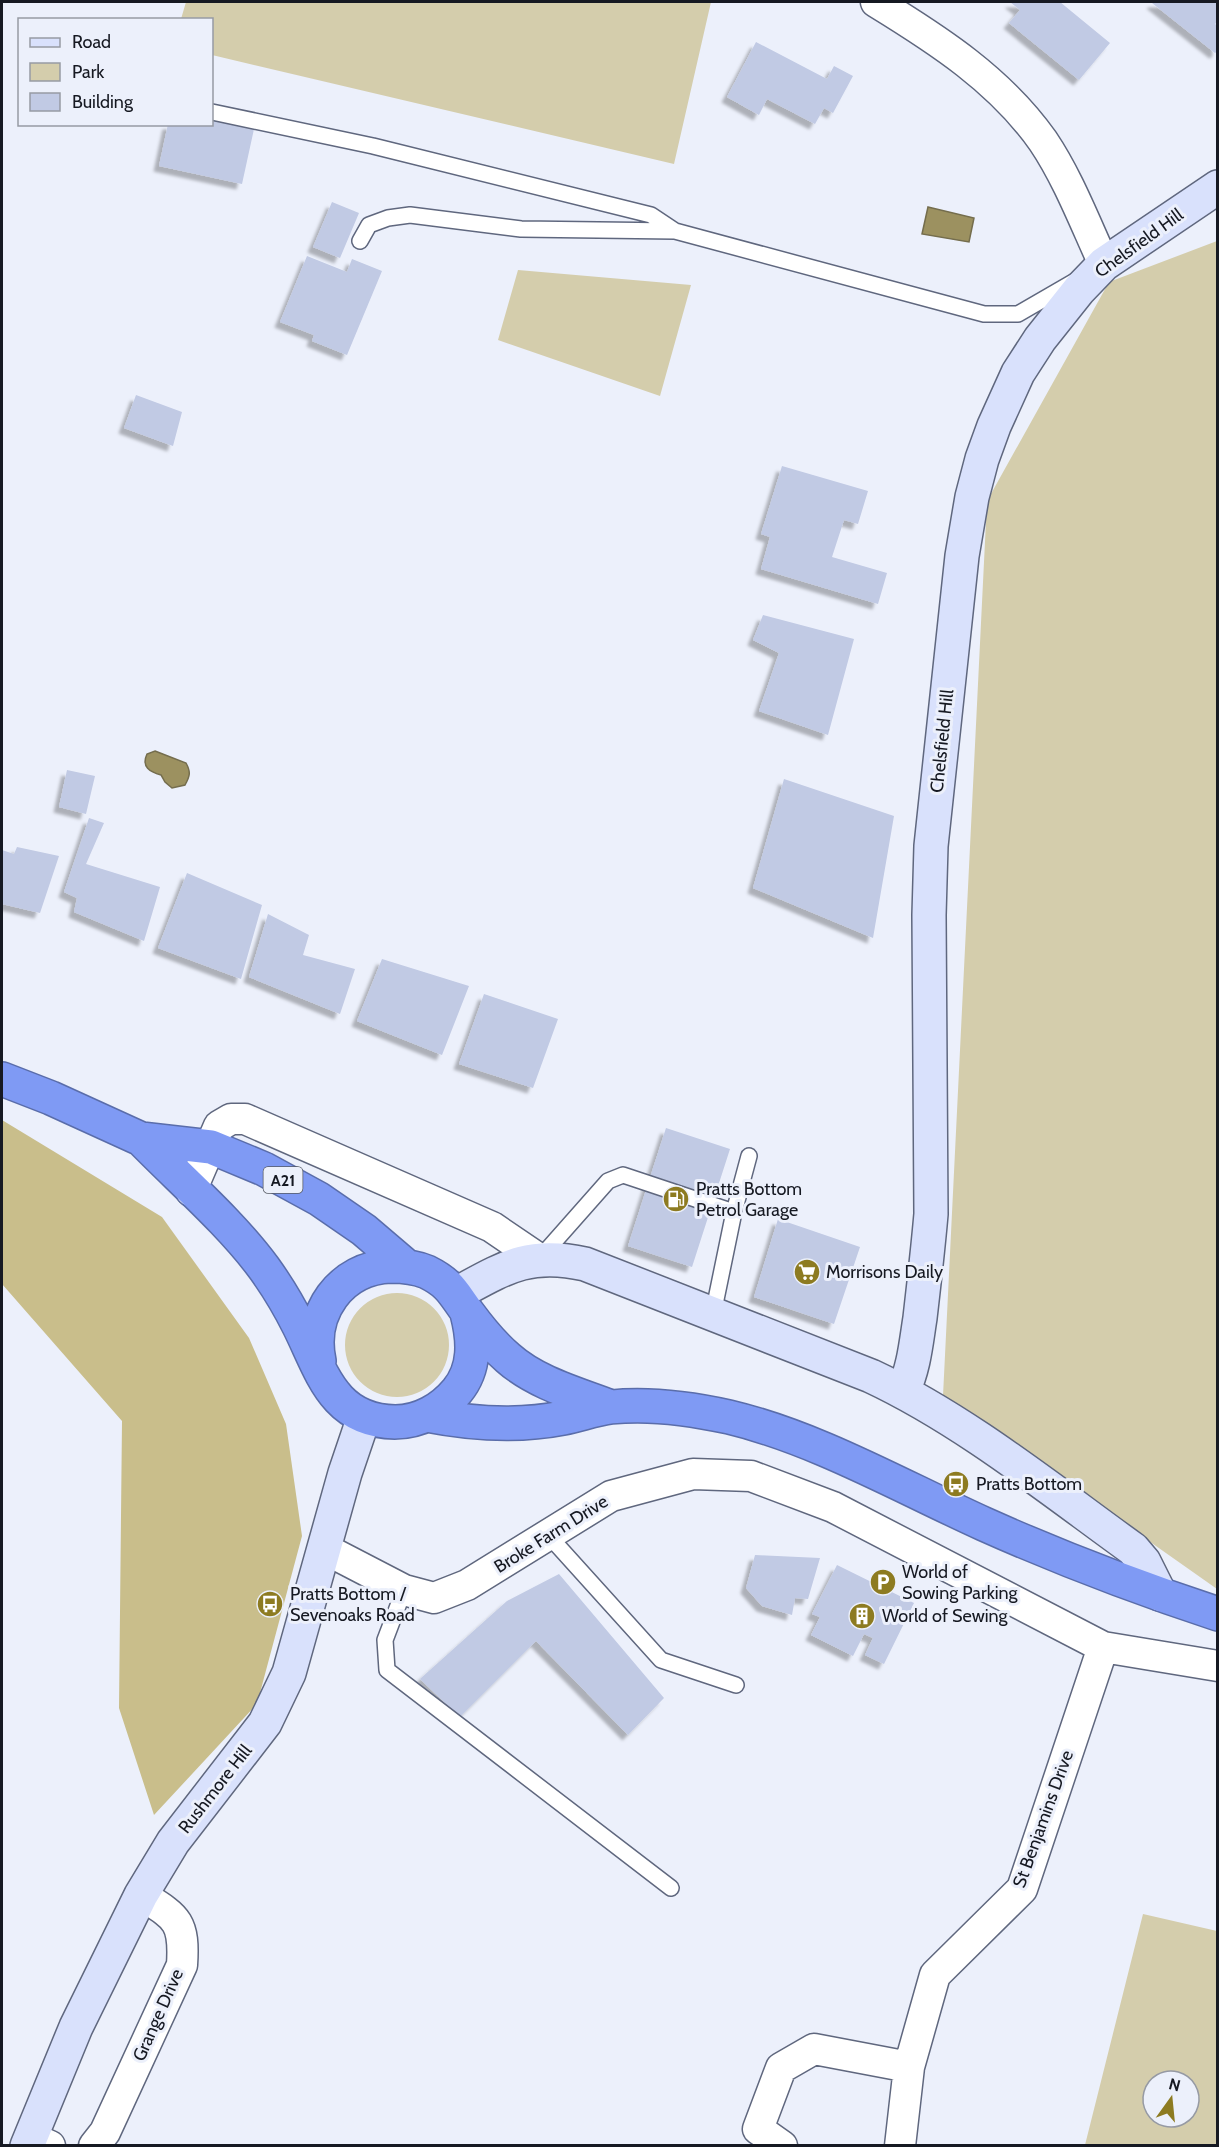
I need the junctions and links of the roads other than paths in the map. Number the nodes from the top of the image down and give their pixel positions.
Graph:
1 (876, 2) edge
2 (213, 112) edge
3 (1218, 187) edge
4 (675, 231) junction
5 (360, 241) dead end
6 (1104, 264) junction
7 (2, 1079) edge
8 (141, 1139) junction
9 (211, 1147) junction
10 (749, 1156) dead end
11 (191, 1191) junction
12 (734, 1212) junction
13 (539, 1259) junction
14 (405, 1266) junction
15 (462, 1304) junction
16 (713, 1314) junction
17 (321, 1372) junction
18 (903, 1391) junction
19 (611, 1407) junction
20 (428, 1415) junction
21 (364, 1417) junction
22 (549, 1536) junction
23 (326, 1549) junction
24 (404, 1590) junction
25 (1160, 1594) junction
26 (1218, 1614) edge
27 (1103, 1647) junction
28 (1218, 1666) edge
29 (736, 1685) dead end
30 (671, 1888) dead end
31 (141, 1895) junction
32 (909, 2067) junction
33 (36, 2142) edge
34 (94, 2145) edge
35 (782, 2145) edge
36 (900, 2145) edge

1 - 6 street
2 - 4 lane
3 - 6 street, Chelsfield Hill
4 - 5 lane
4 - 6 lane
6 - 18 street, Chelsfield Hill
7 - 8 highway, A21
8 - 9 highway, A21
8 - 11 highway, A21
9 - 11 street
9 - 13 street
9 - 14 highway, A21
10 - 12 lane
11 - 17 highway, A21
12 - 13 lane
12 - 16 lane
13 - 15 street
13 - 16 street
14 - 15 highway
14 - 17 highway
15 - 19 highway
15 - 20 highway
16 - 18 street
17 - 21 highway
18 - 25 street
19 - 20 highway
19 - 25 highway
20 - 21 highway
21 - 23 street, Rushmore Hill
22 - 24 street, Broke Farm Drive
22 - 27 street, Broke Farm Drive
22 - 29 lane
23 - 24 street, Broke Farm Drive
23 - 31 street, Rushmore Hill
24 - 30 lane
25 - 26 highway
27 - 28 street, Broke Farm Drive
27 - 32 street, St Benjamins Drive
31 - 33 street, Rushmore Hill
31 - 34 street, Grange Drive
32 - 35 street
32 - 36 street, St Benjamins Drive

